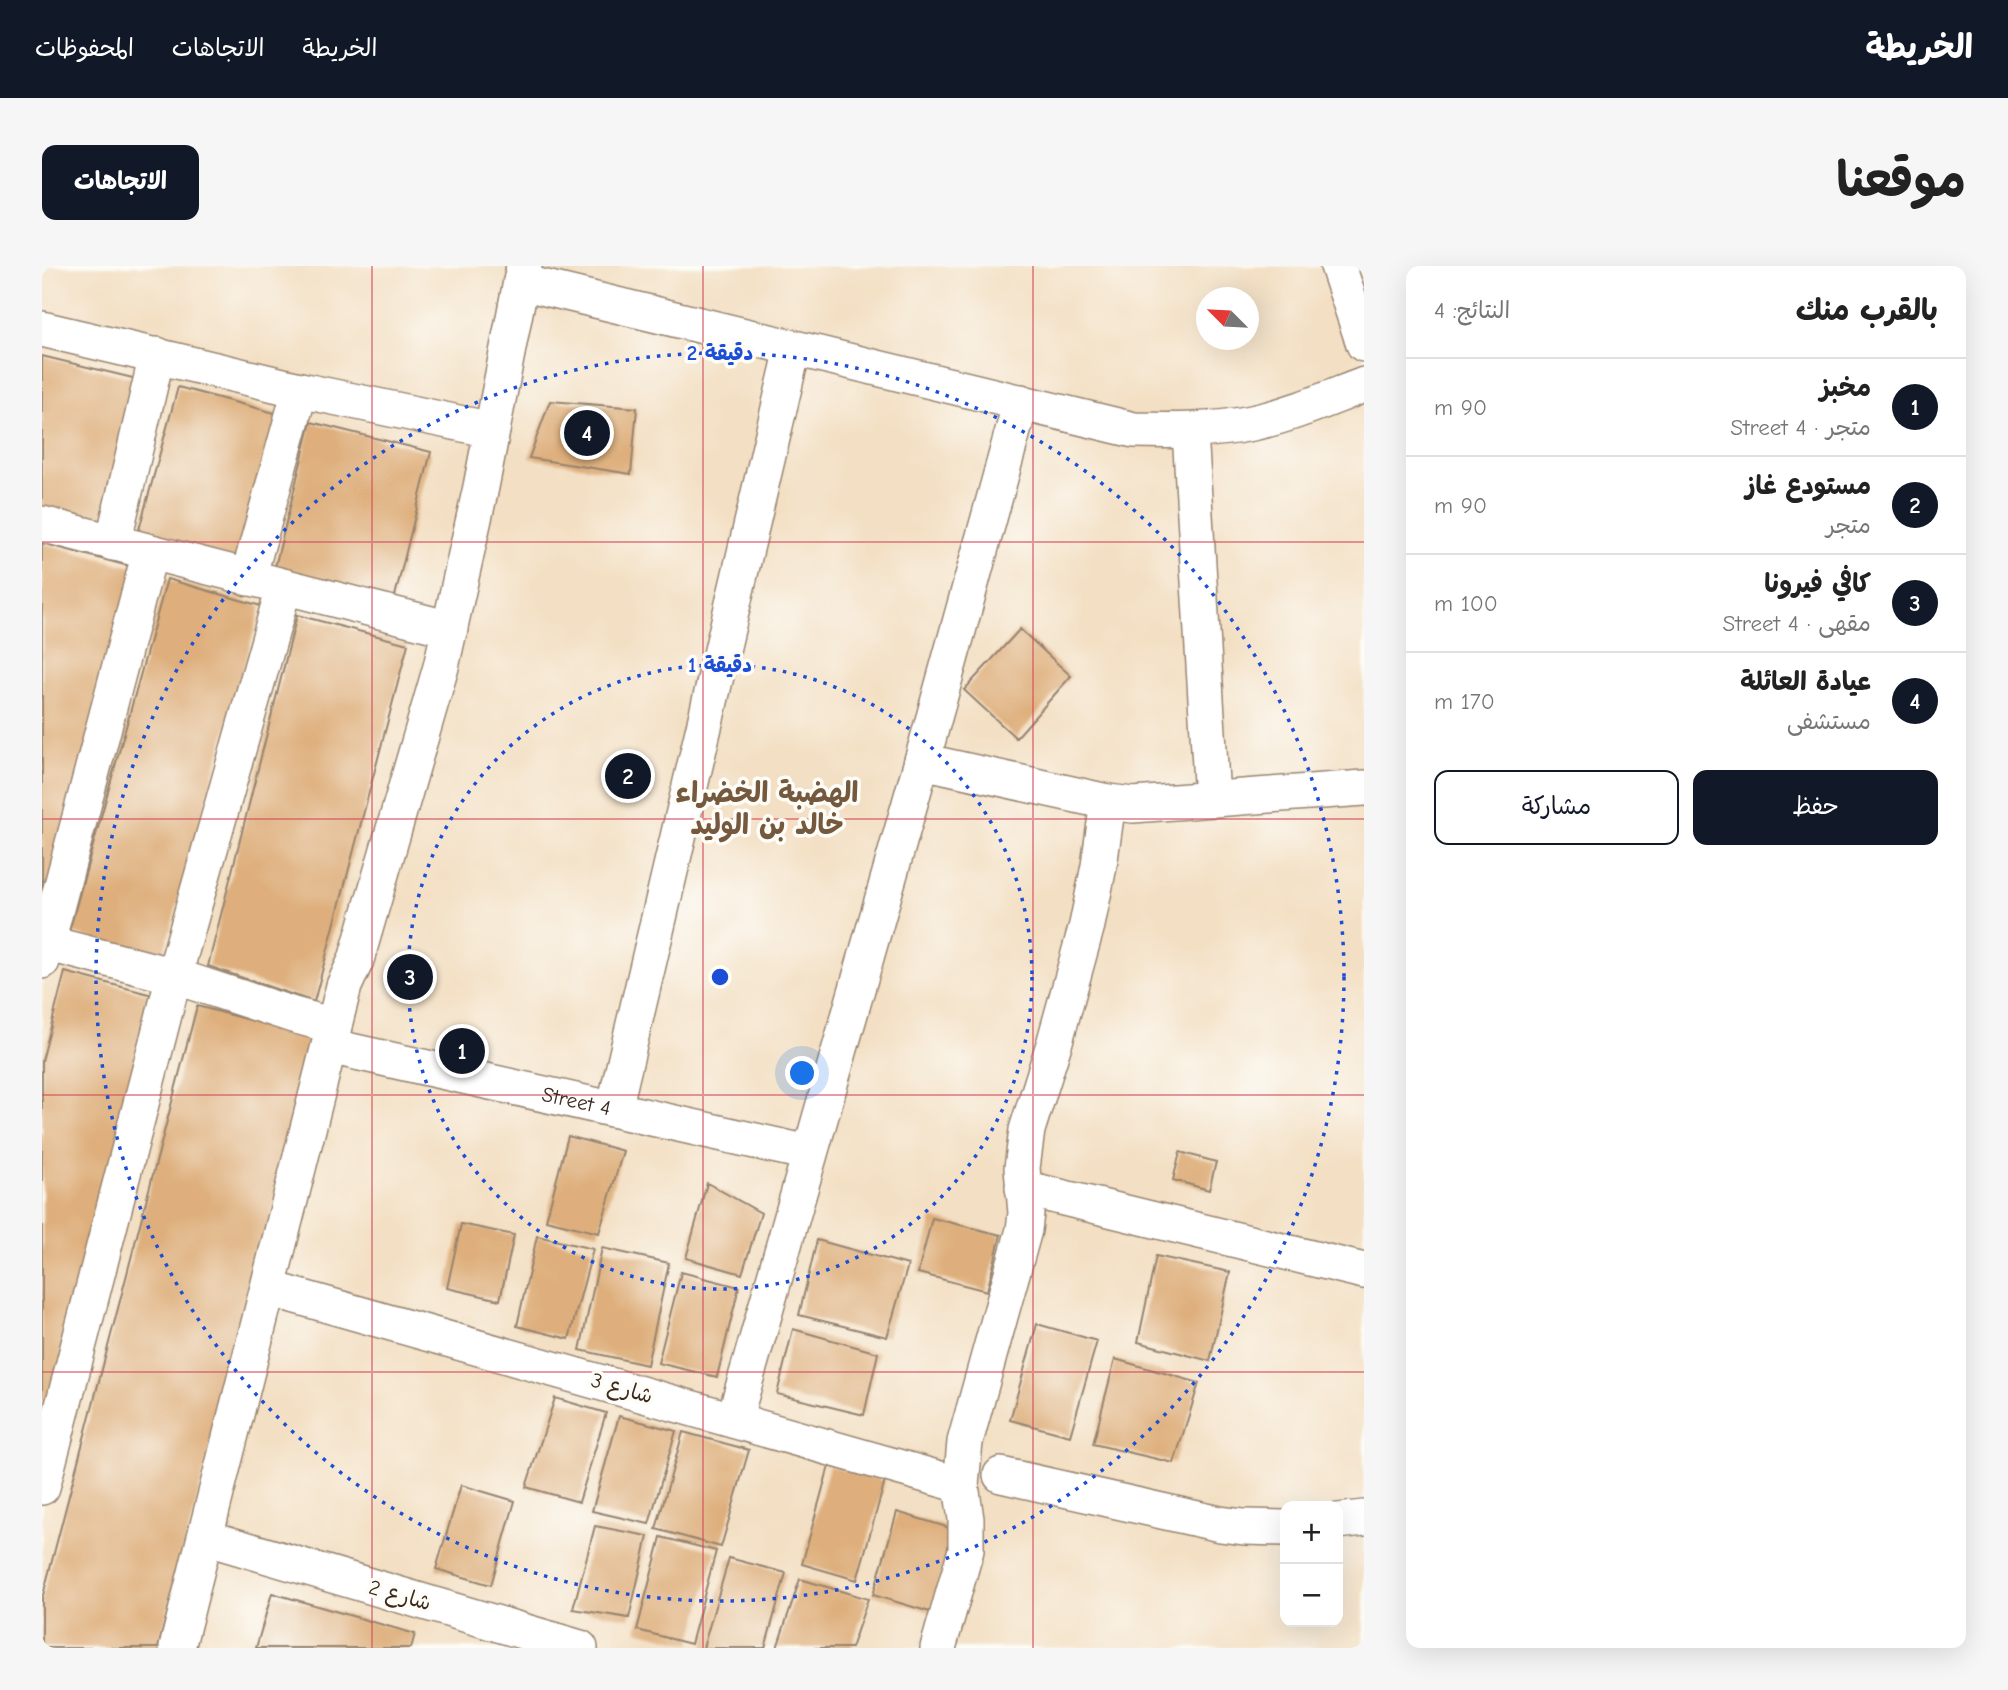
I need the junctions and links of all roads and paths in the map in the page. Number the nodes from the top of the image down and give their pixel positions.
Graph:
1 (1338, 266) edge
2 (523, 274) edge
3 (1358, 300) edge
4 (42, 329) edge
5 (1364, 344) edge
6 (793, 349) junction
7 (158, 355) junction
8 (1364, 385) edge
9 (300, 390) junction
10 (1021, 402) junction
11 (492, 430) junction
12 (1190, 431) junction
13 (42, 524) edge
14 (113, 543) junction
15 (150, 552) junction
16 (248, 578) junction
17 (284, 587) junction
18 (450, 629) junction
19 (922, 761) junction
20 (1364, 788) edge
21 (1212, 799) junction
22 (1108, 802) junction
23 (44, 949) edge
24 (174, 976) junction
25 (338, 1037) junction
26 (614, 1109) junction
27 (809, 1153) junction
28 (1023, 1188) junction
29 (1364, 1271) edge
30 (282, 1292) junction
31 (734, 1420) junction
32 (1001, 1475) dead end
33 (961, 1485) junction
34 (42, 1488) edge
35 (1364, 1518) edge
36 (1343, 1520) edge
37 (1280, 1528) edge
38 (221, 1542) junction
39 (177, 1648) edge
40 (196, 1648) edge
41 (580, 1648) edge
42 (938, 1648) edge

1 - 3 street
2 - 6 street
2 - 11 street
3 - 5 street
4 - 7 street
6 - 10 street
6 - 26 street
7 - 9 street
7 - 14 street
8 - 12 street
9 - 11 street
9 - 16 street
10 - 12 street
10 - 19 street
11 - 18 street
12 - 21 street
13 - 14 street
14 - 15 street
15 - 16 street
15 - 23 street
16 - 17 street
17 - 18 street
17 - 24 street
18 - 25 street
19 - 22 street
19 - 27 street
20 - 21 street
21 - 22 street
22 - 28 street
23 - 24 street, Street 4
24 - 25 street, Street 4
24 - 34 street
25 - 26 street, Street 4
25 - 30 street
25 - 39 street
26 - 27 street, Street 4
27 - 31 street
28 - 29 street
28 - 33 street
30 - 31 street, شارع 3
30 - 38 street
31 - 33 street, شارع 3
32 - 37 street
33 - 42 street
35 - 36 street
38 - 40 street
38 - 41 street, شارع 2

